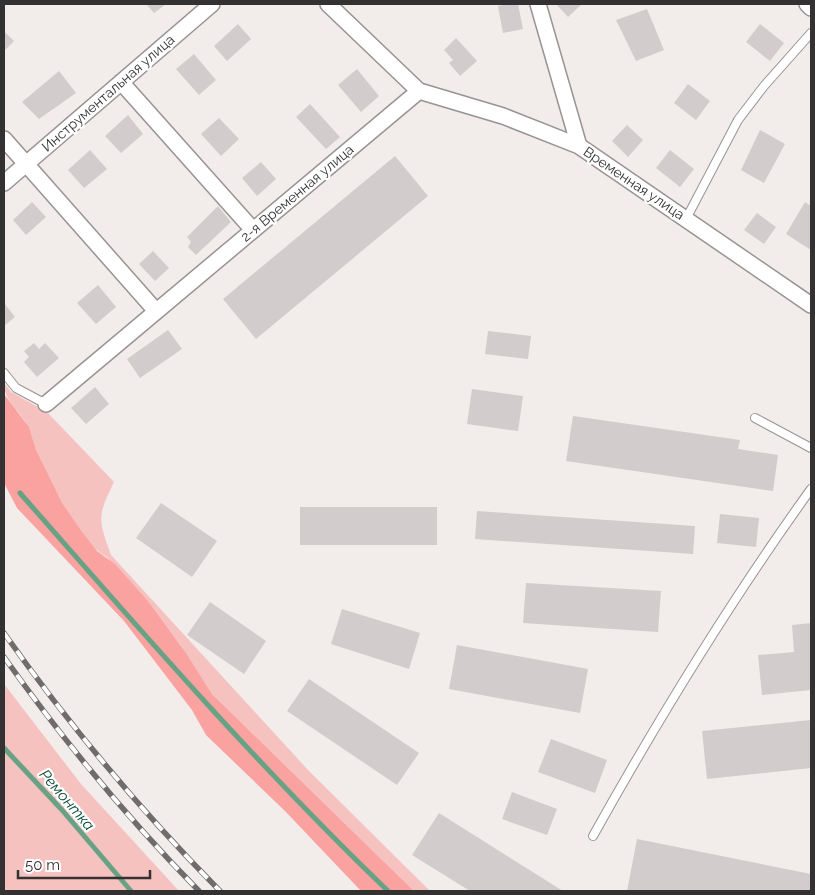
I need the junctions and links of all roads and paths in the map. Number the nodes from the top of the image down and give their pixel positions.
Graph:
1 (212, 4) edge
2 (328, 4) edge
3 (538, 4) edge
4 (807, 4) edge
5 (811, 8) edge
6 (811, 33) edge
7 (121, 82) junction
8 (419, 92) junction
9 (4, 139) edge
10 (579, 146) junction
11 (26, 163) junction
12 (4, 183) edge
13 (686, 219) junction
14 (253, 230) junction
15 (811, 305) edge
16 (156, 311) junction
17 (4, 373) edge
18 (46, 404) joint
19 (755, 418) dead end
20 (811, 448) edge
21 (811, 488) edge
22 (593, 836) dead end

1 - 7 street, Инструментальная улица
2 - 8 street
3 - 10 street, Временная улица
4 - 5 street
6 - 13 lane
7 - 11 street, Инструментальная улица
7 - 14 street
8 - 10 street
8 - 14 street, 2-я Временная улица
9 - 11 street
10 - 13 street, Временная улица
11 - 12 street, Инструментальная улица
11 - 16 street
13 - 15 street, Временная улица
14 - 16 street, 2-я Временная улица
16 - 18 street, 2-я Временная улица
17 - 18 lane
19 - 20 lane
21 - 22 lane

